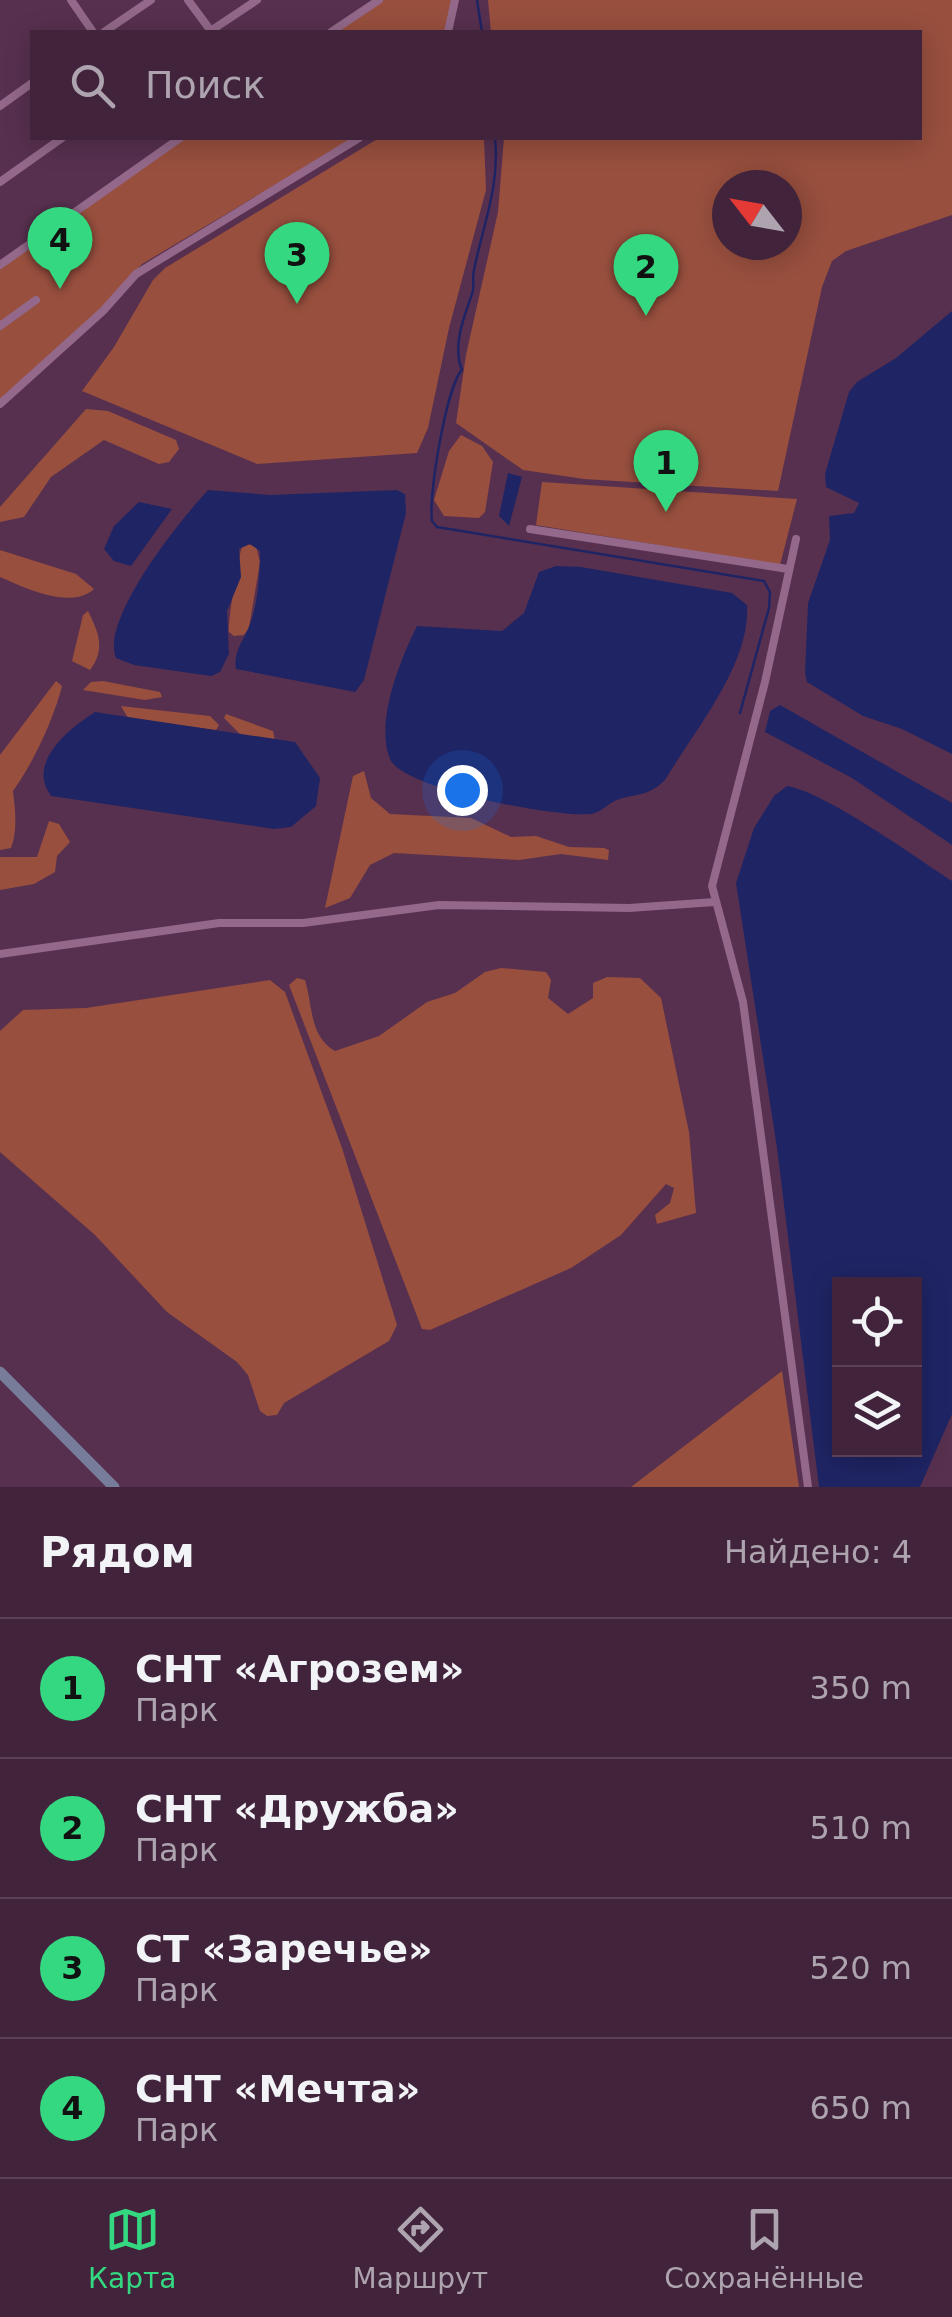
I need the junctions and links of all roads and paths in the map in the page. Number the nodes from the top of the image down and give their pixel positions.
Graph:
1 (71, 0) edge
2 (151, 0) edge
3 (188, 0) edge
4 (257, 0) edge
5 (379, 0) edge
6 (455, 0) edge
7 (93, 30) edge
8 (107, 30) edge
9 (209, 30) edge
10 (213, 30) edge
11 (334, 30) edge
12 (448, 30) edge
13 (30, 84) edge
14 (2, 101) edge
15 (59, 140) edge
16 (177, 140) edge
17 (355, 140) edge
18 (0, 182) edge
19 (0, 265) edge
20 (36, 300) dead end
21 (0, 326) edge
22 (0, 404) edge
23 (530, 529) dead end
24 (796, 539) dead end
25 (788, 570) junction
26 (715, 902) junction
27 (0, 954) edge
28 (0, 1372) edge
29 (114, 1487) edge
30 (808, 1487) edge

1 - 7 street
2 - 8 street
3 - 9 street
4 - 10 street
5 - 11 street
6 - 12 street
13 - 14 street
15 - 18 street
16 - 19 street
17 - 22 street
20 - 21 street
23 - 25 street
24 - 25 street
25 - 26 street
26 - 27 street
26 - 30 street
28 - 29 main road

